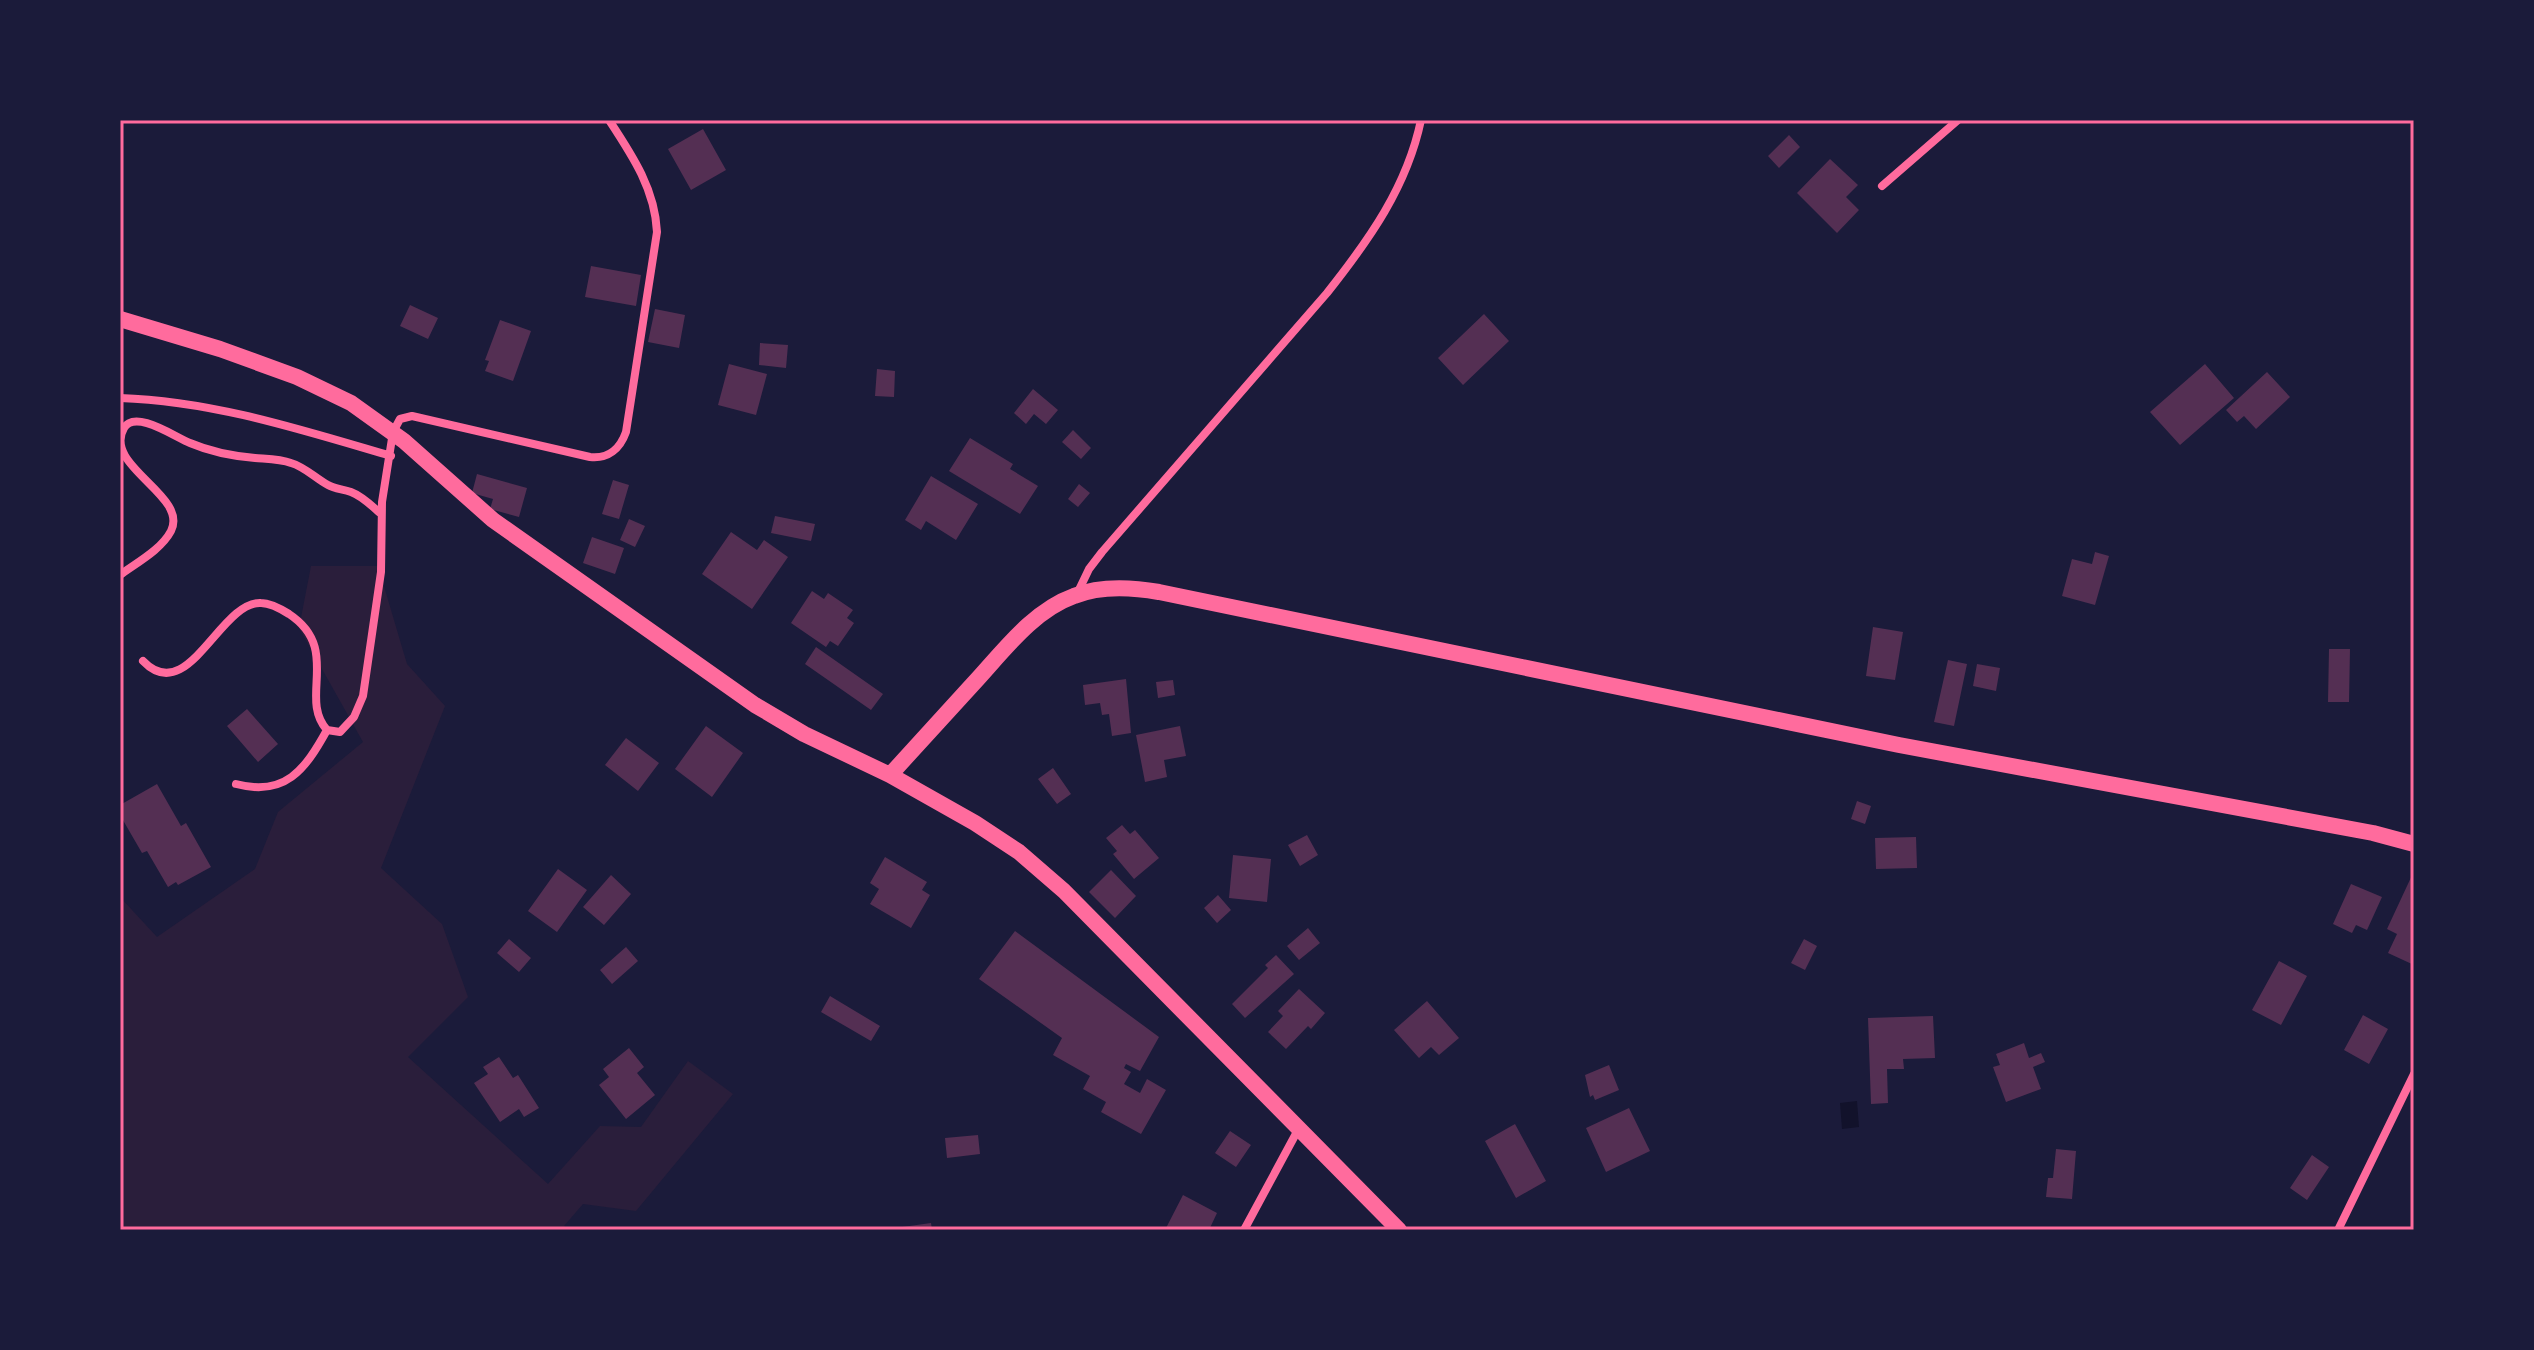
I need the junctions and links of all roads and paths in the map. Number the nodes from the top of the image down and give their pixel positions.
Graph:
1 (609, 120) edge
2 (1421, 120) edge
3 (1958, 120) edge
4 (1882, 186) dead end
5 (120, 319) edge
6 (120, 398) edge
7 (393, 432) junction
8 (391, 456) junction
9 (380, 513) junction
10 (120, 575) edge
11 (1077, 594) junction
12 (143, 661) dead end
13 (327, 730) junction
14 (890, 775) junction
15 (236, 784) dead end
16 (2414, 844) edge
17 (2414, 1074) edge
18 (1299, 1127) junction
19 (1244, 1230) edge
20 (1399, 1230) edge
21 (2338, 1230) edge

1 - 7 street
2 - 11 street
3 - 4 street
5 - 7 main road
6 - 8 street
7 - 8 street
7 - 14 main road
8 - 9 street
9 - 10 street
9 - 13 street
11 - 14 main road
11 - 16 main road
12 - 13 street
13 - 15 street
14 - 18 main road
17 - 21 street
18 - 19 street
18 - 20 main road

